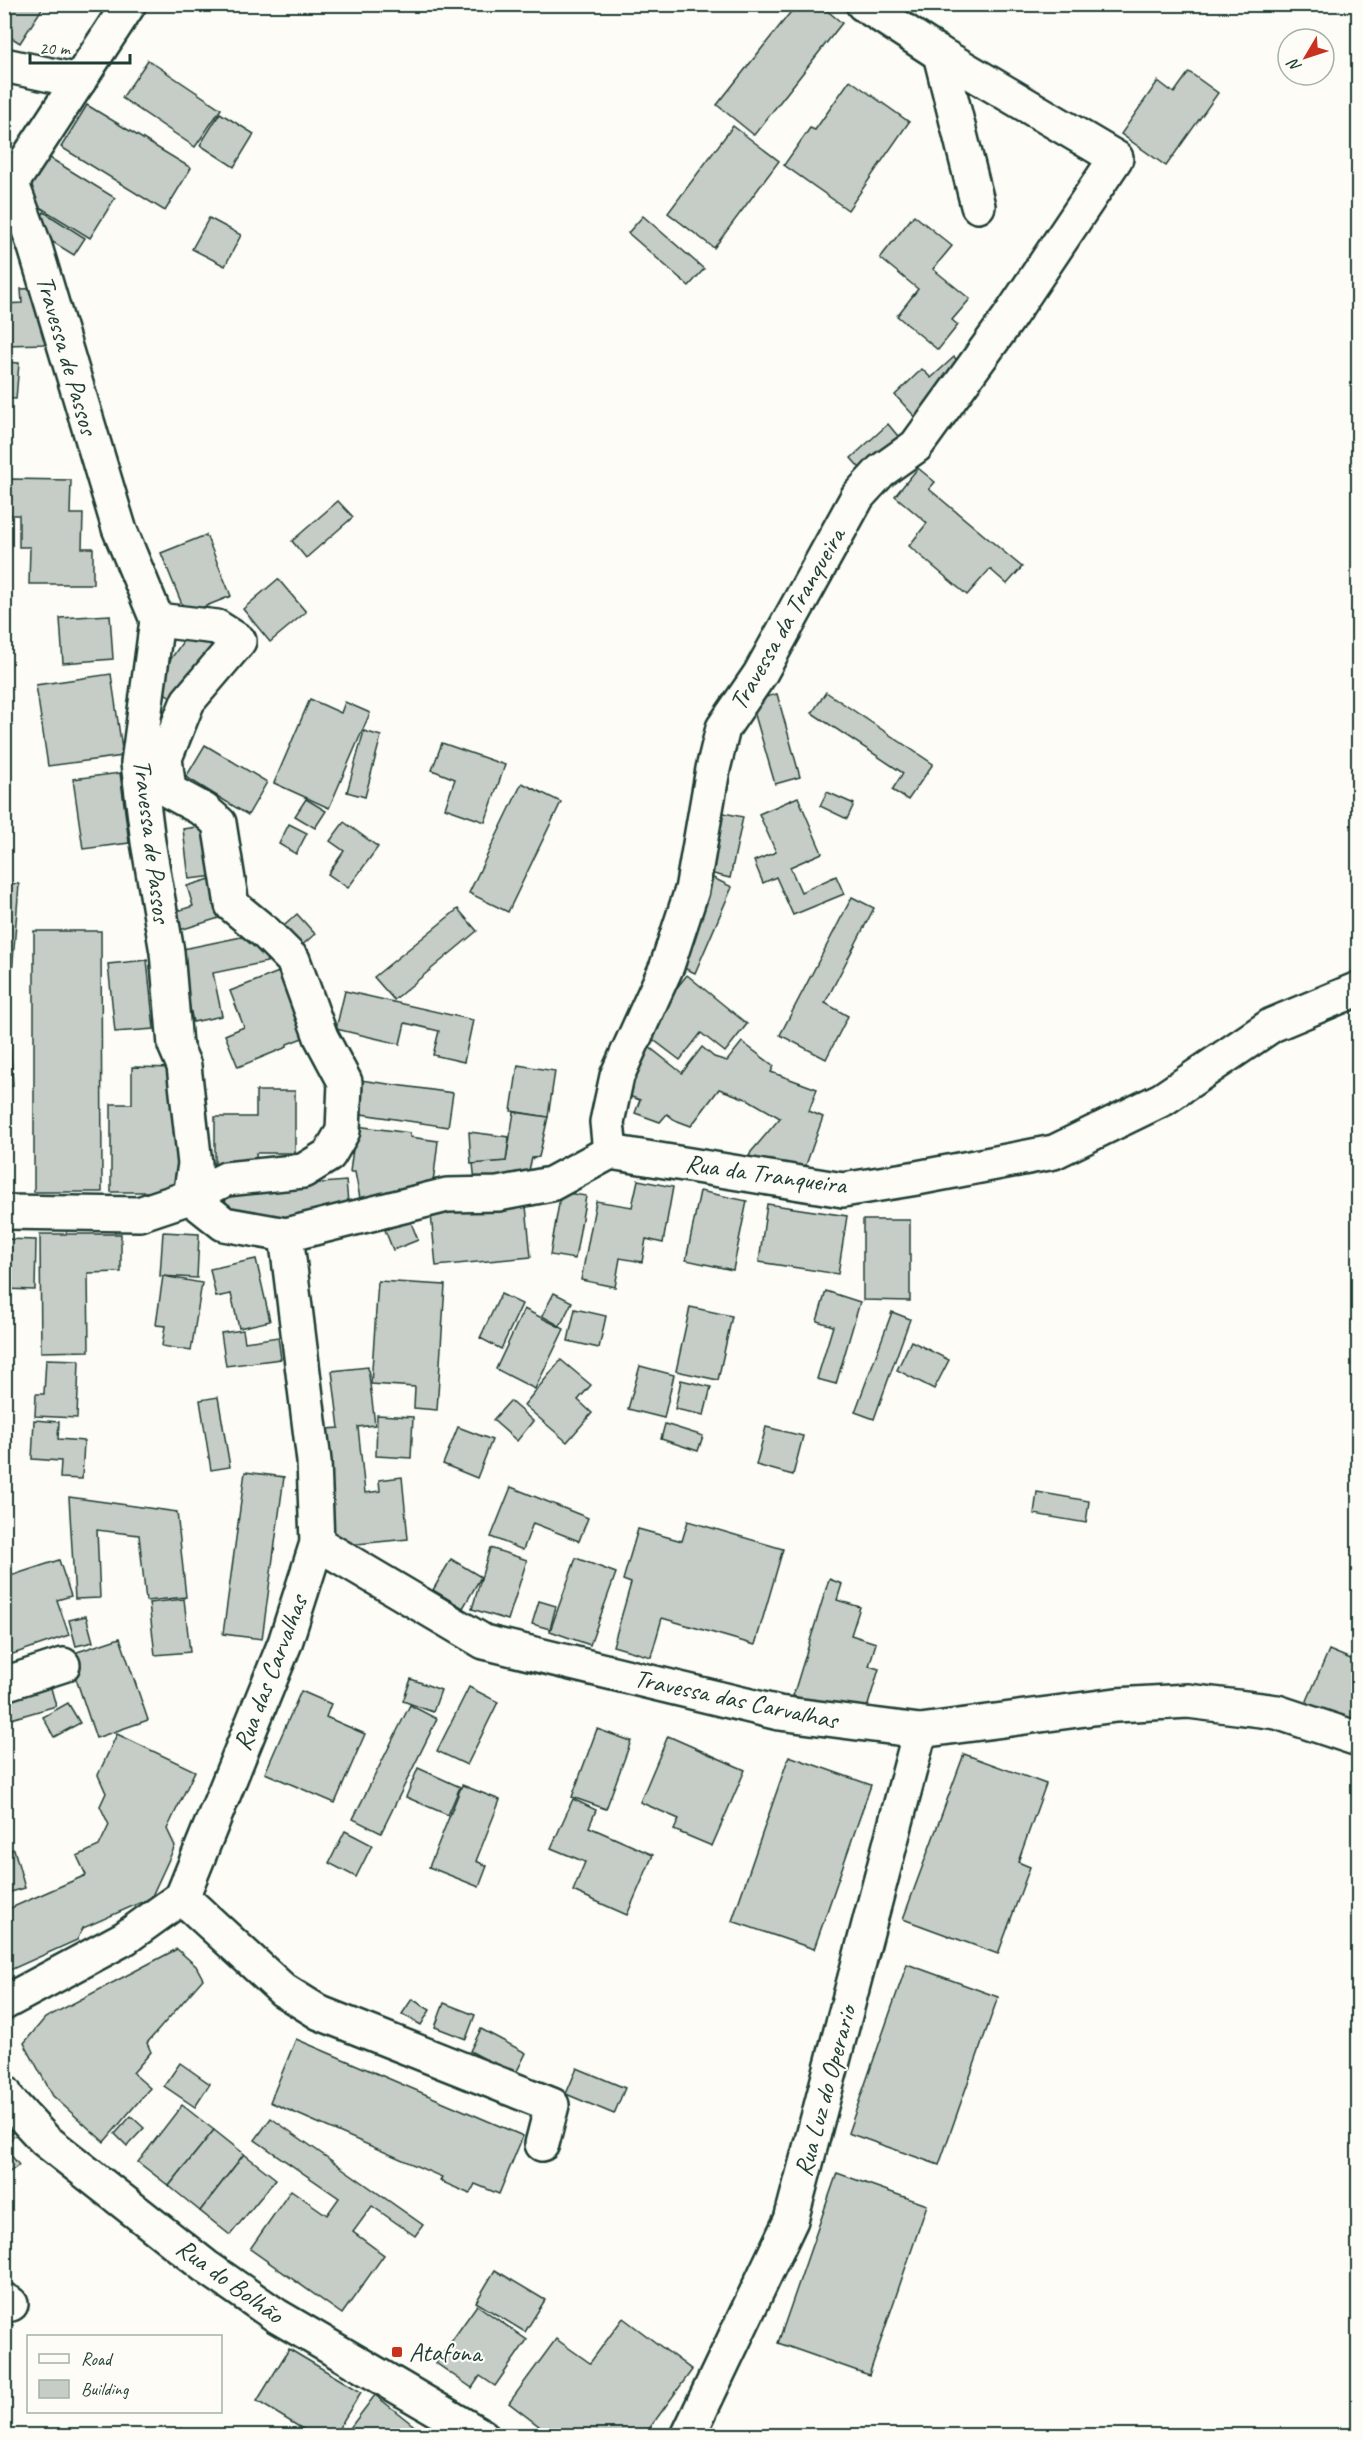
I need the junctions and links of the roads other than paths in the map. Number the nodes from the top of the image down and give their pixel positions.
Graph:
1 (129, 4) edge
2 (863, 4) edge
3 (940, 54) junction
4 (4, 65) edge
5 (79, 81) junction
6 (8, 189) edge
7 (978, 206) dead end
8 (158, 620) junction
9 (1359, 989) edge
10 (610, 1152) junction
11 (190, 1197) junction
12 (4, 1212) edge
13 (286, 1235) junction
14 (317, 1543) junction
15 (63, 1665) dead end
16 (4, 1684) edge
17 (920, 1731) junction
18 (1359, 1739) edge
19 (182, 1897) junction
20 (4, 2003) edge
21 (4, 2092) edge
22 (542, 2144) dead end
23 (482, 2436) edge
24 (688, 2436) edge

1 - 5 street
2 - 3 street
3 - 7 street
3 - 10 street, Travessa da Tranqueira
4 - 5 street
5 - 6 street
6 - 8 street, Travessa de Passos
8 - 11 street, Travessa de Passos
8 - 11 street
9 - 10 street, Rua da Tranqueira
10 - 13 street
11 - 12 street
11 - 13 street
13 - 14 street, Rua das Carvalhas
14 - 17 street, Travessa das Carvalhas
14 - 19 street, Rua das Carvalhas
15 - 16 street
17 - 18 street, Travessa das Carvalhas
17 - 24 street, Rua Luz do Operario
19 - 20 street
19 - 22 street
21 - 23 street, Rua do Bolhão

